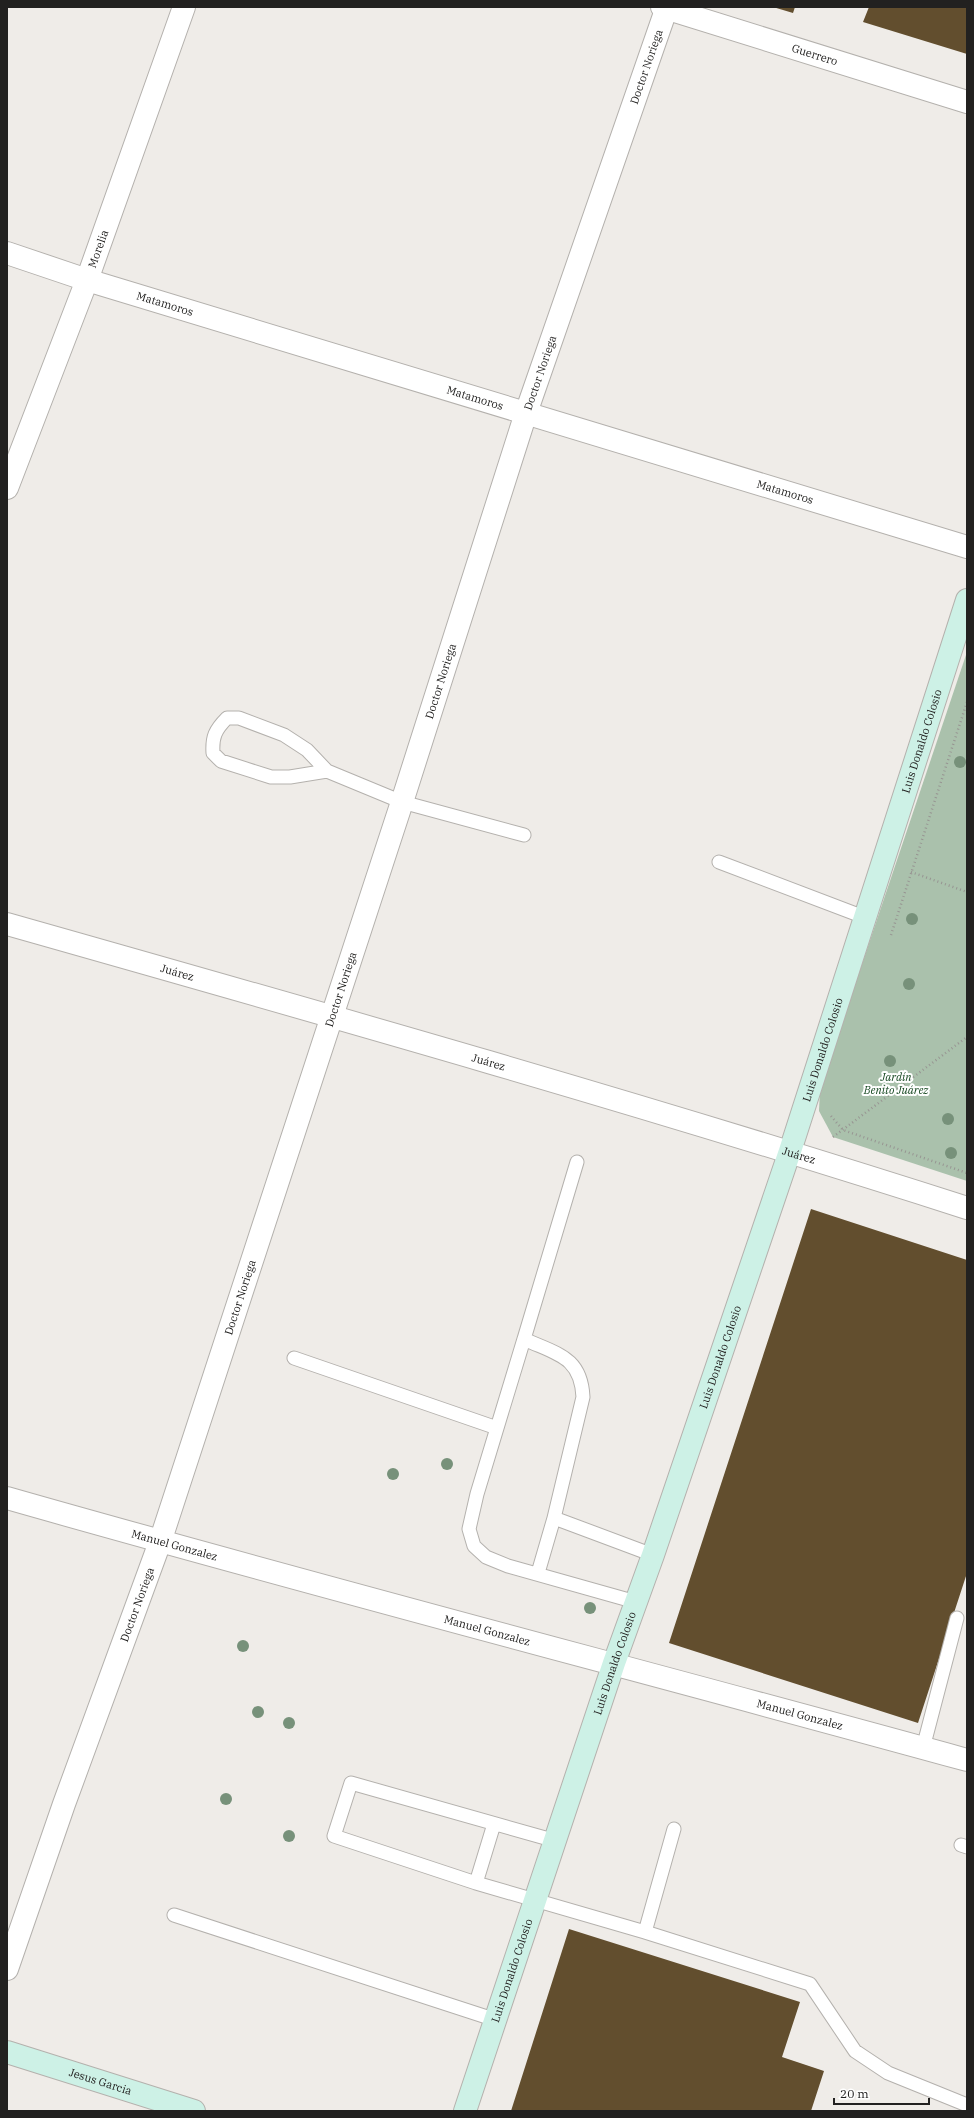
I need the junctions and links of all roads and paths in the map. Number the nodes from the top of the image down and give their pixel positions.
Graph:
1 (184, 7) edge
2 (665, 7) edge
3 (967, 102) edge
4 (7, 253) edge
5 (87, 280) junction
6 (526, 413) junction
7 (7, 488) edge
8 (967, 548) edge
9 (967, 600) edge
10 (967, 702) edge
11 (327, 770) junction
12 (402, 802) junction
13 (524, 835) dead end
14 (719, 862) dead end
15 (906, 870) dead end
16 (912, 872) junction
17 (967, 892) edge
18 (864, 917) junction
19 (7, 924) edge
20 (890, 939) dead end
21 (331, 1016) junction
22 (967, 1037) edge
23 (830, 1115) dead end
24 (843, 1130) junction
25 (833, 1137) dead end
26 (790, 1151) junction
27 (577, 1162) dead end
28 (967, 1173) edge
29 (967, 1208) edge
30 (524, 1339) junction
31 (294, 1358) dead end
32 (497, 1428) junction
33 (7, 1498) edge
34 (554, 1518) junction
35 (160, 1542) junction
36 (653, 1555) junction
37 (538, 1573) junction
38 (636, 1602) junction
39 (958, 1618) dead end
40 (614, 1663) junction
41 (922, 1748) junction
42 (967, 1760) edge
43 (494, 1824) junction
44 (674, 1829) dead end
45 (556, 1841) junction
46 (476, 1883) junction
47 (534, 1900) junction
48 (174, 1915) dead end
49 (645, 1932) junction
50 (7, 1969) edge
51 (496, 2020) junction
52 (7, 2052) edge
53 (967, 2105) edge
54 (194, 2111) edge
55 (465, 2111) edge

1 - 5 street, Morelia
2 - 3 street, Guerrero
2 - 6 street, Doctor Noriega
4 - 5 street, Matamoros
5 - 6 street, Matamoros
5 - 7 street, Morelia
6 - 8 street, Matamoros
6 - 12 street, Doctor Noriega
9 - 18 main road, Luis Donaldo Colosio
10 - 16 path
11 - 11 lane
11 - 12 lane
12 - 13 lane
12 - 21 street, Doctor Noriega
14 - 18 lane
15 - 16 path
16 - 17 path
16 - 20 path
18 - 26 main road, Luis Donaldo Colosio
19 - 21 street, Juárez
21 - 26 street, Juárez
21 - 35 street, Doctor Noriega
22 - 24 path
23 - 24 path
24 - 25 path
24 - 28 path
26 - 29 street, Juárez
26 - 36 main road, Luis Donaldo Colosio
27 - 30 lane
30 - 32 lane
30 - 34 lane
31 - 32 lane
32 - 37 lane
33 - 35 street, Manuel Gonzalez
34 - 36 lane
34 - 37 lane
35 - 40 street, Manuel Gonzalez
35 - 50 street, Doctor Noriega
36 - 38 main road, Luis Donaldo Colosio
37 - 38 lane
38 - 40 main road, Luis Donaldo Colosio
39 - 41 lane
40 - 41 street, Manuel Gonzalez
40 - 45 main road, Luis Donaldo Colosio
41 - 42 street, Manuel Gonzalez
43 - 45 lane
43 - 46 lane
43 - 46 lane
44 - 49 lane
45 - 47 main road, Luis Donaldo Colosio
46 - 47 lane
47 - 49 lane
47 - 51 main road, Luis Donaldo Colosio
48 - 51 lane
49 - 53 lane
51 - 55 main road, Luis Donaldo Colosio
52 - 54 main road, Jesus Garcia

